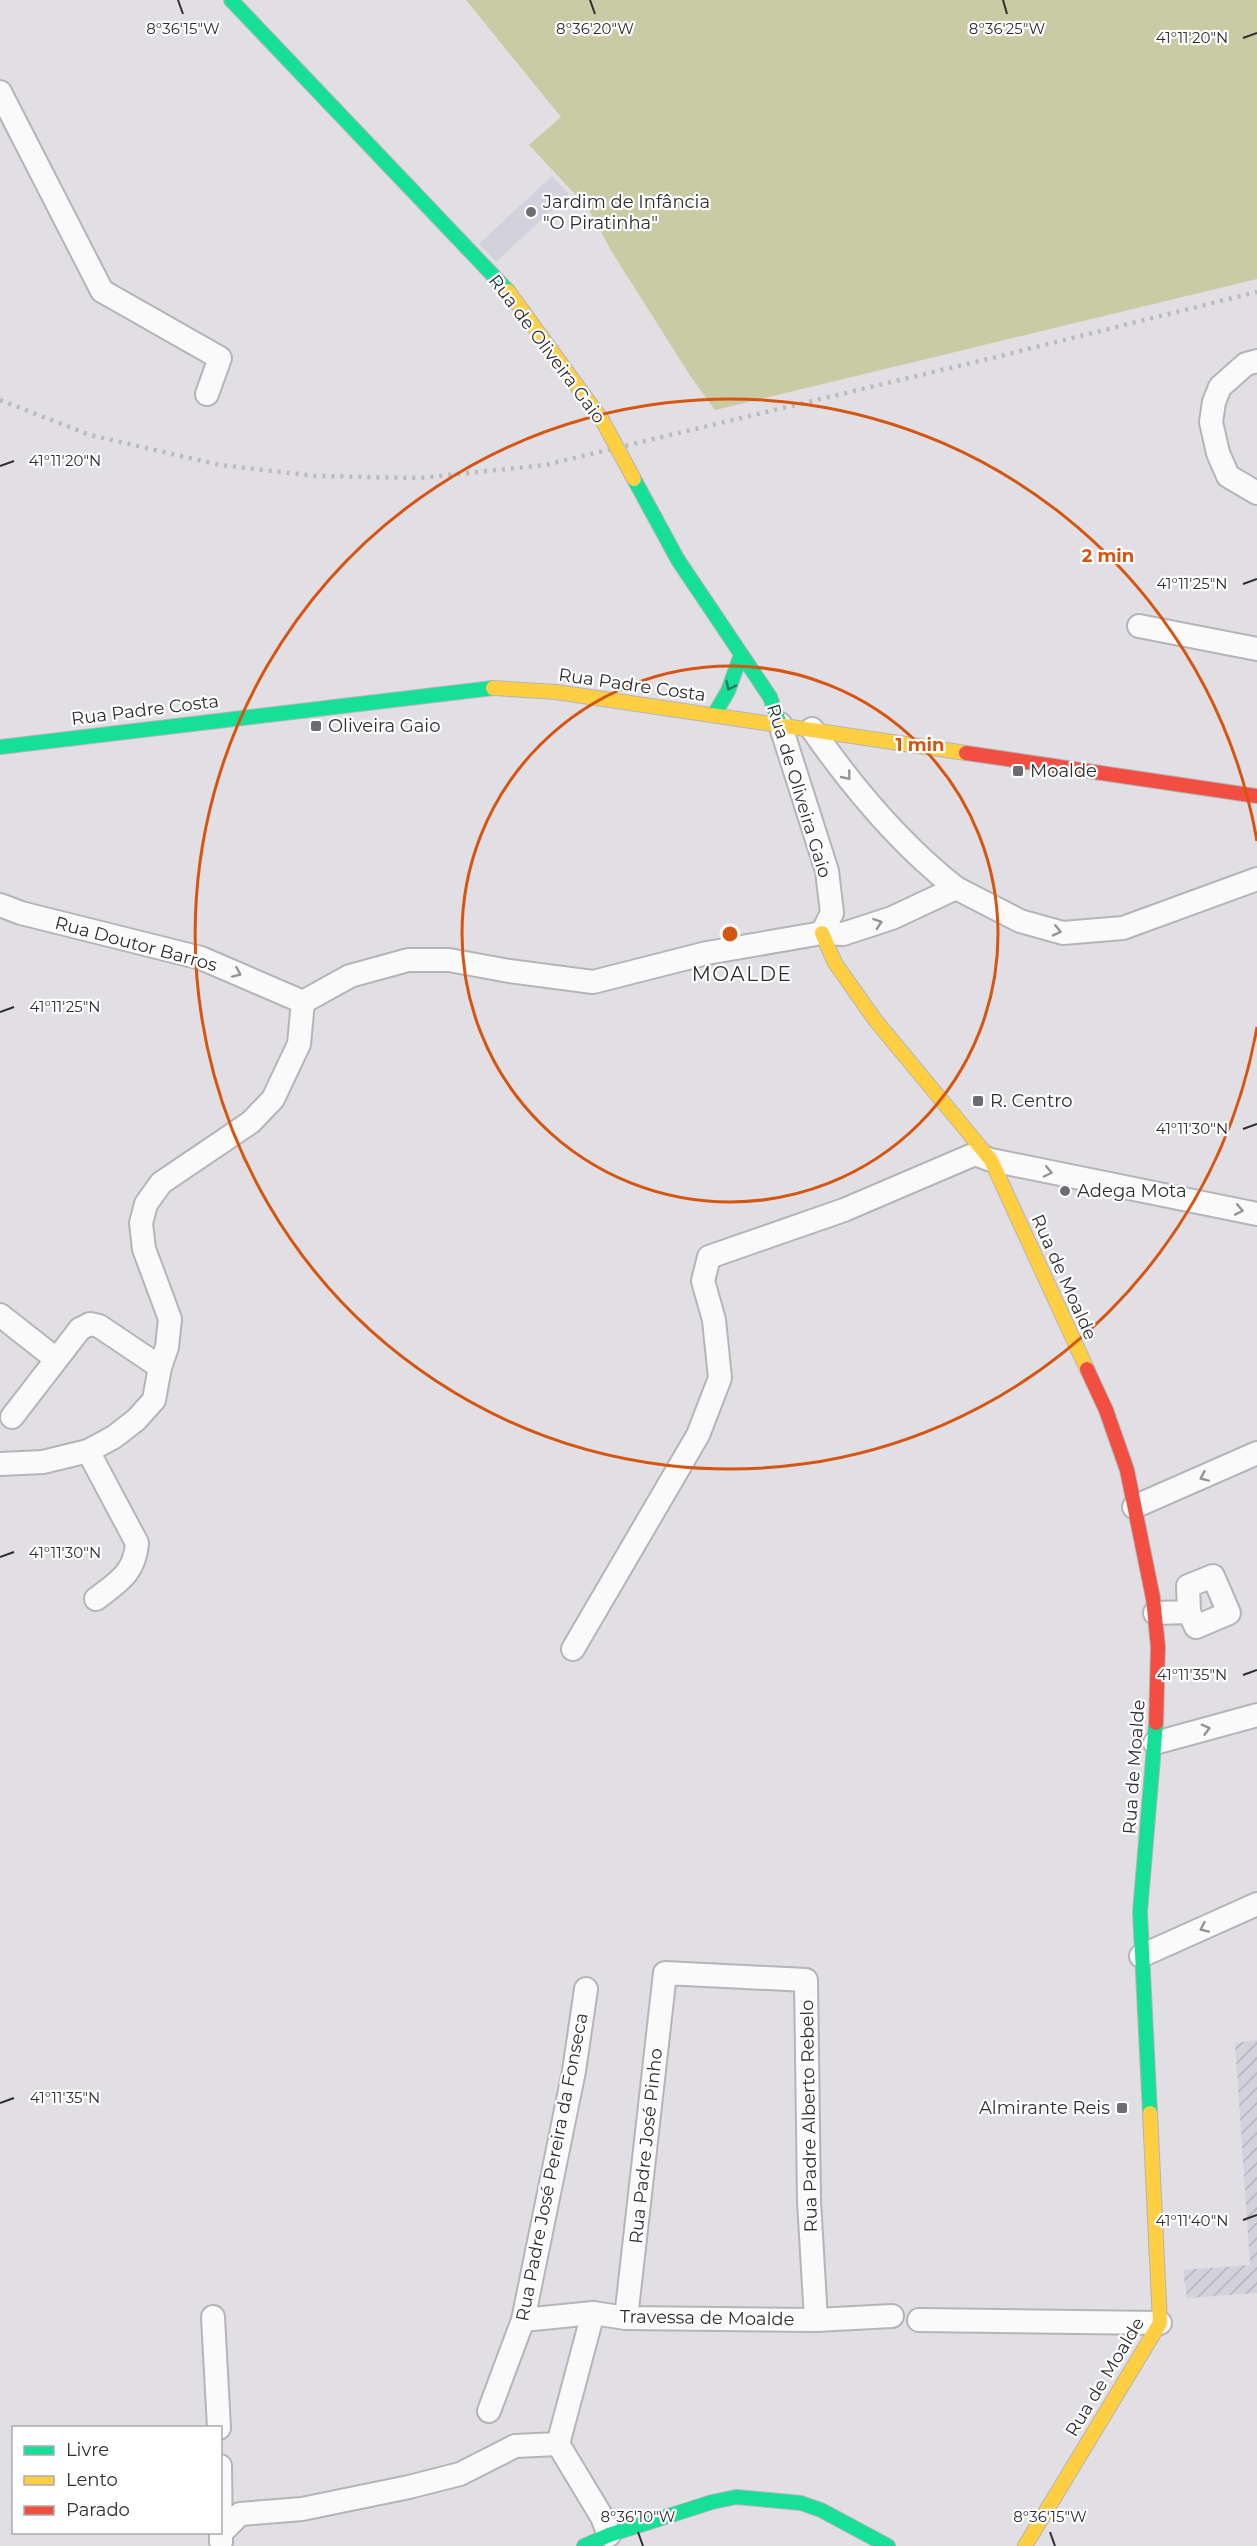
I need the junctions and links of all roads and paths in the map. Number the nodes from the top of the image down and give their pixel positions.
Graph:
1 (231, 0) edge
2 (0, 92) edge
3 (1257, 361) edge
4 (207, 394) dead end
5 (1257, 493) edge
6 (1139, 626) dead end
7 (1257, 649) edge
8 (741, 655) junction
9 (714, 715) junction
10 (780, 724) junction
11 (812, 729) junction
12 (0, 747) edge
13 (1257, 796) edge
14 (1257, 879) edge
15 (956, 888) junction
16 (0, 905) edge
17 (822, 933) junction
18 (303, 1002) junction
19 (991, 1160) junction
20 (1257, 1214) edge
21 (0, 1315) edge
22 (56, 1359) junction
23 (160, 1367) junction
24 (12, 1417) dead end
25 (88, 1451) junction
26 (1257, 1453) edge
27 (0, 1464) edge
28 (1134, 1507) junction
29 (96, 1599) dead end
30 (1190, 1612) dead end
31 (1155, 1613) junction
32 (573, 1649) dead end
33 (1257, 1715) edge
34 (1155, 1743) junction
35 (1257, 1904) edge
36 (1141, 1956) junction
37 (665, 1973) joint
38 (586, 1989) dead end
39 (593, 2313) junction
40 (892, 2316) dead end
41 (213, 2317) dead end
42 (626, 2318) junction
43 (523, 2320) junction
44 (816, 2320) junction
45 (919, 2320) dead end
46 (1160, 2323) junction
47 (489, 2411) dead end
48 (219, 2426) edge
49 (558, 2444) junction
50 (222, 2532) edge
51 (609, 2535) junction
52 (584, 2546) edge
53 (888, 2546) edge
54 (1025, 2546) edge

1 - 8 street, Rua de Oliveira Gaio, bridge
2 - 4 street
3 - 5 street
6 - 7 street
8 -> 9 street
8 - 10 street, Rua de Oliveira Gaio
9 - 10 street, Rua Padre Costa
9 - 12 street, Rua Padre Costa
10 - 11 street, Rua Padre Costa
10 - 17 street, Rua de Oliveira Gaio
11 - 13 street, Rua Padre Costa
11 -> 15 street
15 -> 14 street
17 -> 15 street
16 -> 18 street, Rua Doutor Barros
17 - 18 street
17 - 19 street, Rua de Moalde
18 - 23 street
19 -> 20 street
19 - 28 street, Rua de Moalde
19 - 32 street
21 - 22 street
22 - 23 street
22 - 24 street
23 - 25 street
25 - 27 street
25 - 29 street
26 -> 28 street
28 - 31 street, Rua de Moalde
30 - 31 street
31 - 34 street, Rua de Moalde
34 -> 33 street
34 - 36 street, Rua de Moalde
35 -> 36 street
36 - 46 street, Rua de Moalde
37 - 42 street, Rua Padre José Pinho
37 - 44 street, Rua Padre Alberto Rebelo
38 - 43 street, Rua Padre José Pereira da Fonseca
39 - 42 street, Travessa de Moalde
39 - 43 street, Travessa de Moalde
39 - 49 street
40 - 44 street, Travessa de Moalde
41 - 48 street
42 - 44 street, Travessa de Moalde
43 - 47 street, Rua Padre José Pereira da Fonseca
45 - 46 street
46 - 54 street, Rua de Moalde
49 - 50 street
49 - 51 street
51 - 52 street
51 - 53 street

